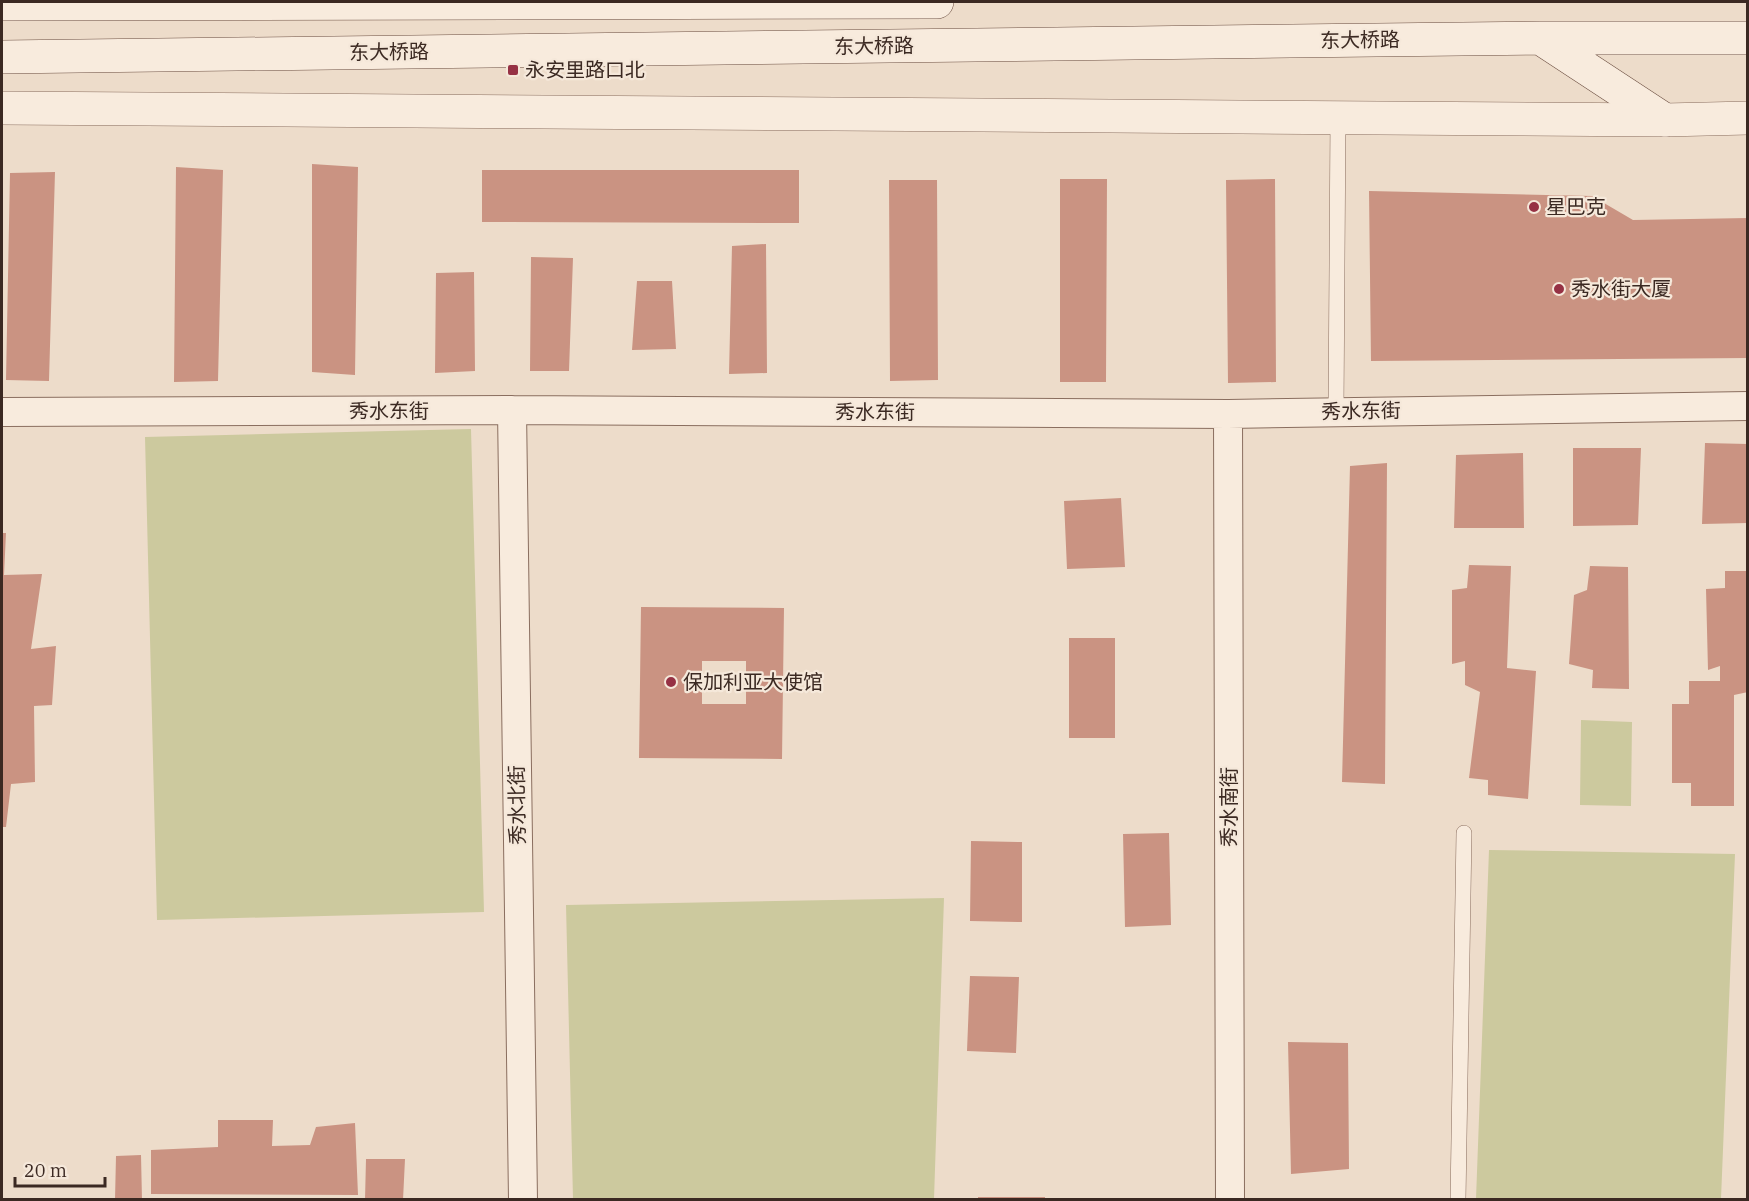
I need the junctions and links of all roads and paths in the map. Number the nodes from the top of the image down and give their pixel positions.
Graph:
1 (938, 2) edge
2 (2, 4) edge
3 (1540, 38) junction
4 (1748, 38) edge
5 (2, 57) edge
6 (2, 108) edge
7 (1338, 117) junction
8 (1748, 118) edge
9 (1665, 120) junction
10 (1748, 406) edge
11 (512, 410) junction
12 (2, 412) edge
13 (1336, 412) junction
14 (1228, 414) junction
15 (1464, 833) dead end
16 (523, 1200) edge
17 (1230, 1200) edge
18 (1458, 1200) edge

1 - 2 main road
3 - 4 main road, 东大桥路
3 - 5 main road, 东大桥路
3 - 9 main road
6 - 7 main road
7 - 9 main road
7 - 13 lane
8 - 9 main road
10 - 13 street, 秀水东街
11 - 12 street, 秀水东街
11 - 14 street, 秀水东街
11 - 16 street, 秀水北街
13 - 14 street, 秀水东街
14 - 17 street, 秀水南街
15 - 18 lane

